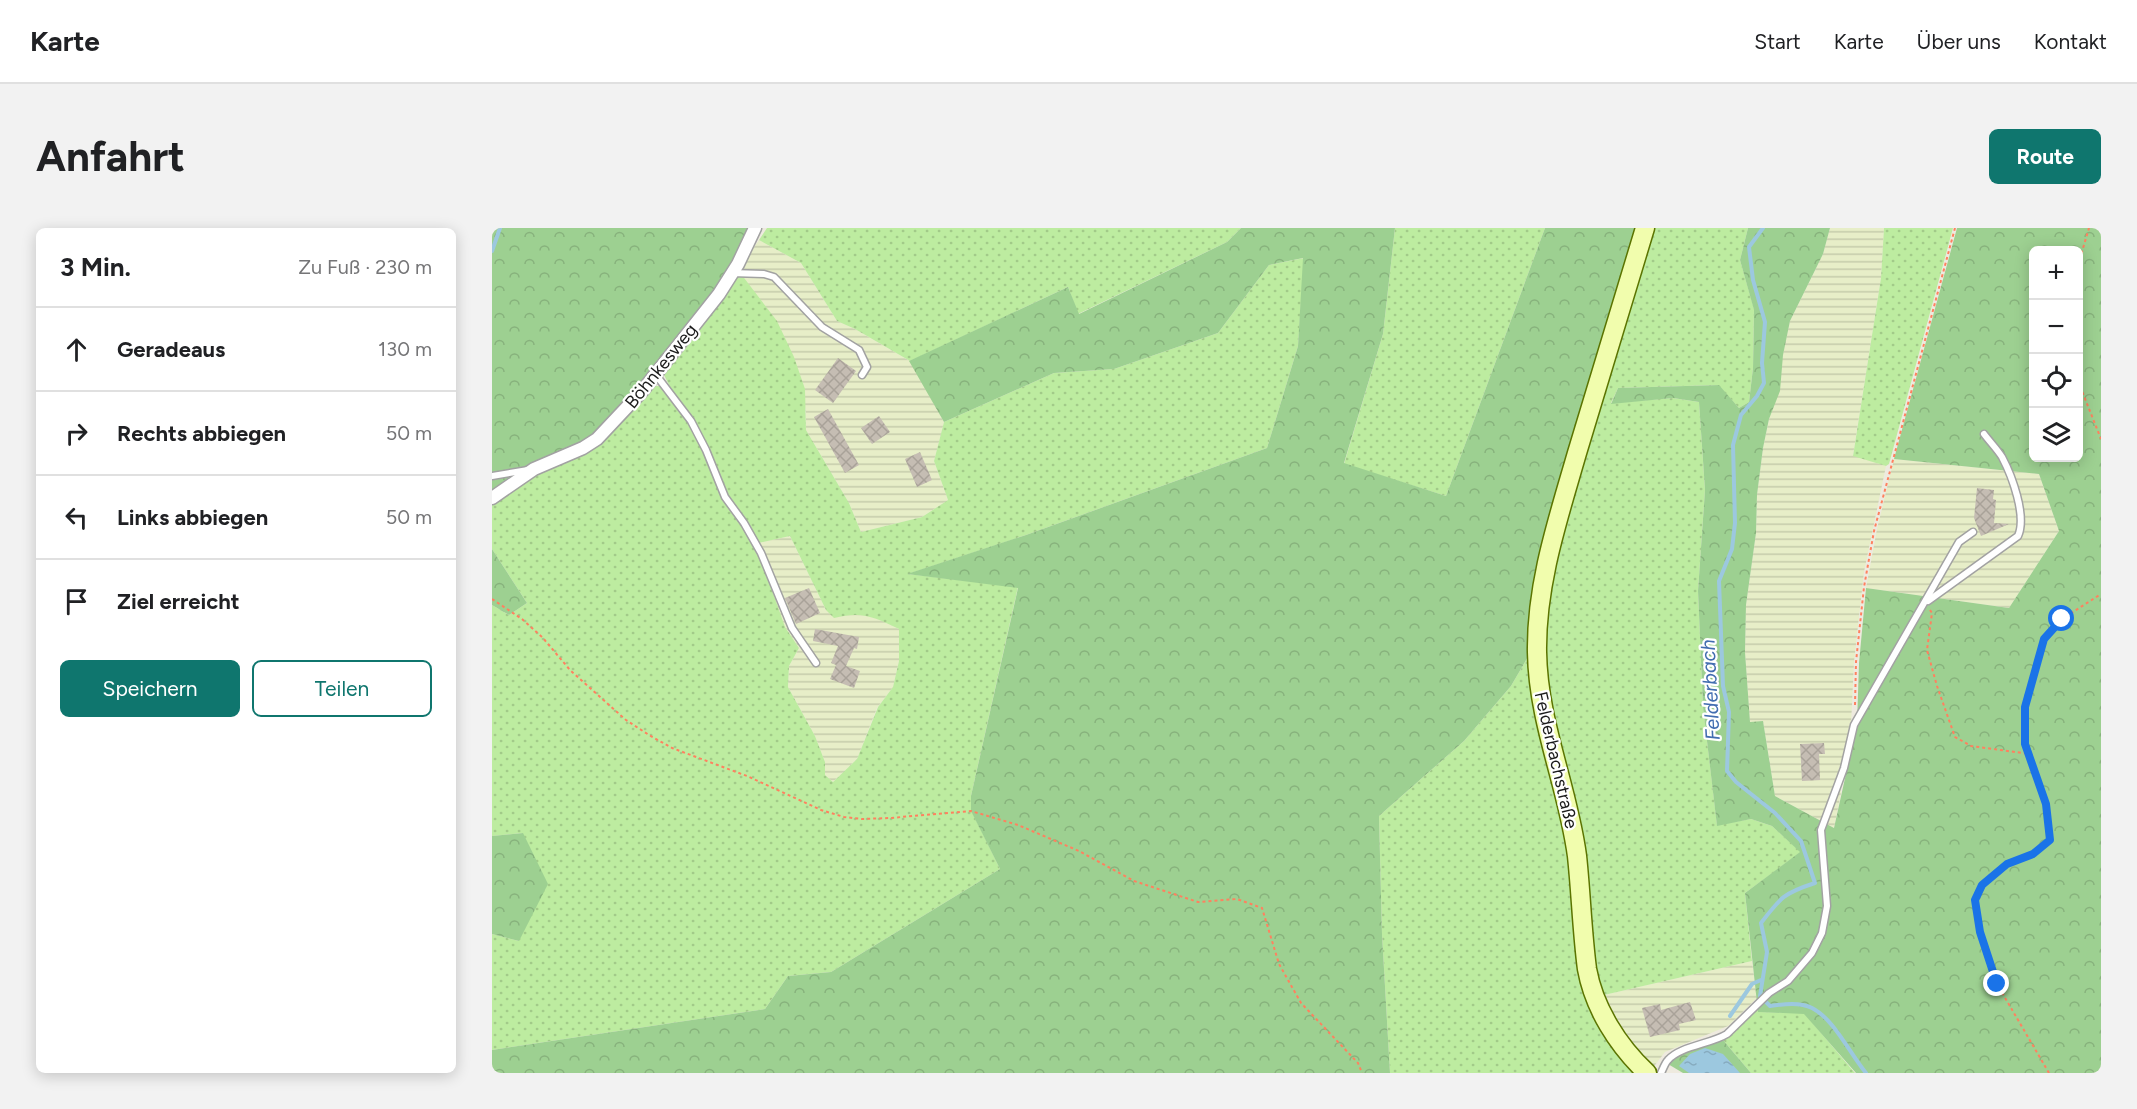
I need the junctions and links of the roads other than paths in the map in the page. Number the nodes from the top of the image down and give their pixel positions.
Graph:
1 (755, 228) edge
2 (1645, 228) edge
3 (731, 273) junction
4 (656, 375) junction
5 (862, 375) dead end
6 (1984, 434) dead end
7 (534, 469) junction
8 (492, 476) edge
9 (492, 498) edge
10 (1973, 532) dead end
11 (1925, 603) junction
12 (816, 663) dead end
13 (1647, 1073) edge
14 (1661, 1073) edge

1 - 3 street, Böhnkesweg
2 - 13 street, Felderbachstraße
3 - 4 street, Böhnkesweg
3 - 5 lane
4 - 7 street, Böhnkesweg
4 - 12 lane
6 - 11 lane
7 - 8 lane, Böhnkesweg
7 - 9 street, Böhnkesweg
10 - 11 lane
11 - 14 lane

